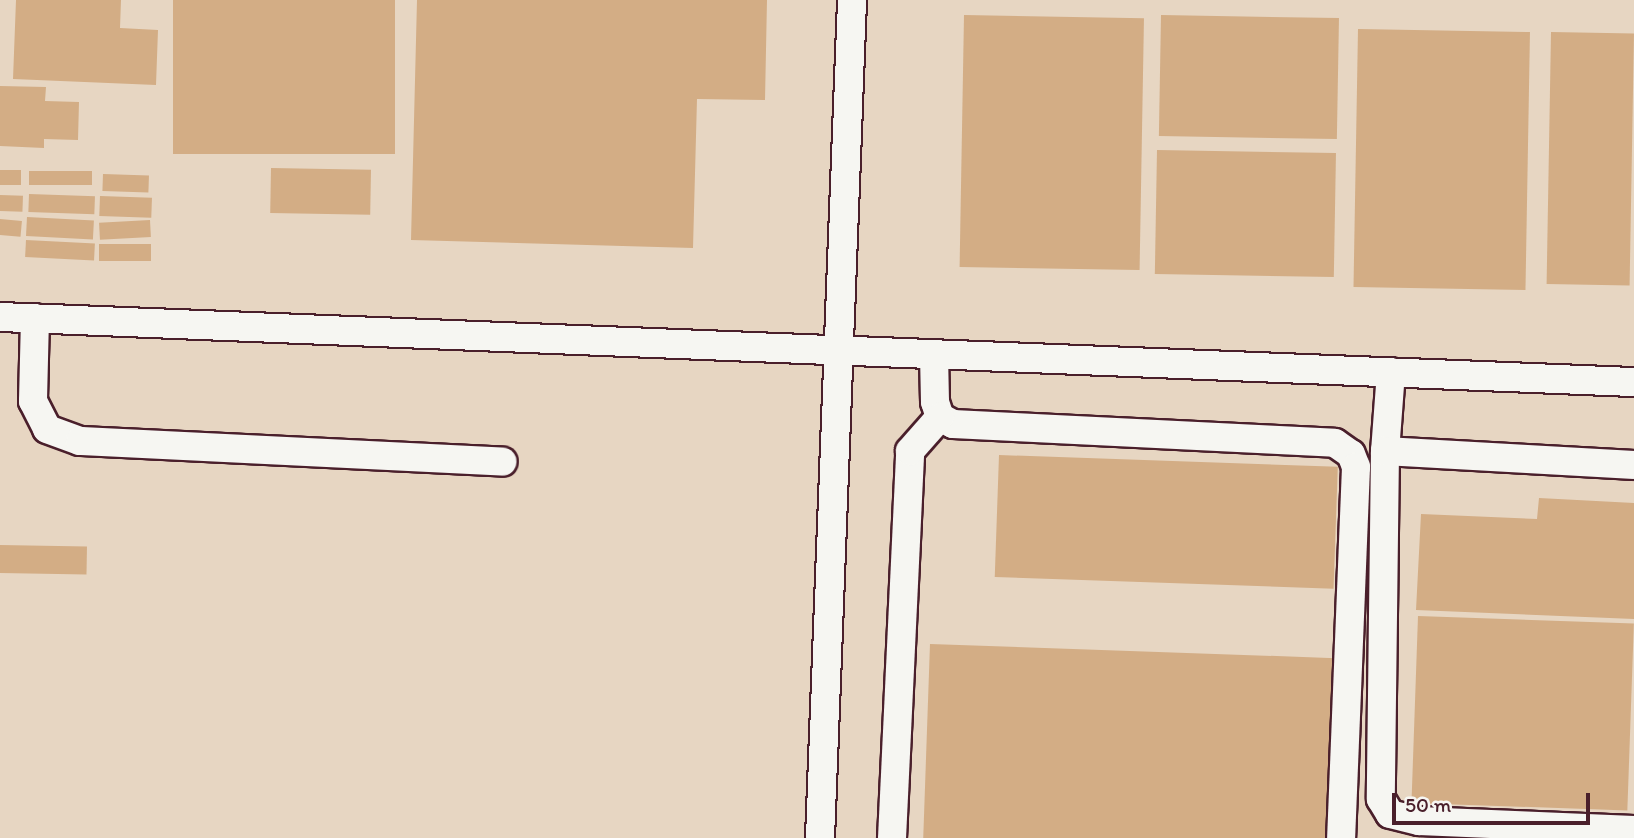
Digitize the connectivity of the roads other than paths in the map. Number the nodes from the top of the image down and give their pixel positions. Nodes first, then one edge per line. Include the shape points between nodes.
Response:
1 (852, 0) edge
2 (0, 317) edge
3 (35, 318) junction
4 (840, 350) junction
5 (934, 354) junction
6 (1391, 372) junction
7 (1634, 382) edge
8 (940, 416) junction
9 (1385, 451) junction
10 (502, 462) dead end
11 (1634, 465) edge
12 (1634, 830) edge
13 (820, 838) edge
14 (892, 838) edge
15 (1341, 838) edge

1 - 4 street
2 - 3 street
3 - 4 street
3 - 10 street via 33,401 47,429 80,441
4 - 5 street
4 - 13 street
5 - 6 street
5 - 8 street via 935,402
6 - 7 street
6 - 9 street
8 - 14 street via 910,451
8 - 15 street via 953,424 1335,443 1351,454 1356,467
9 - 11 street
9 - 12 street via 1378,786 1385,807 1390,814 1419,821

